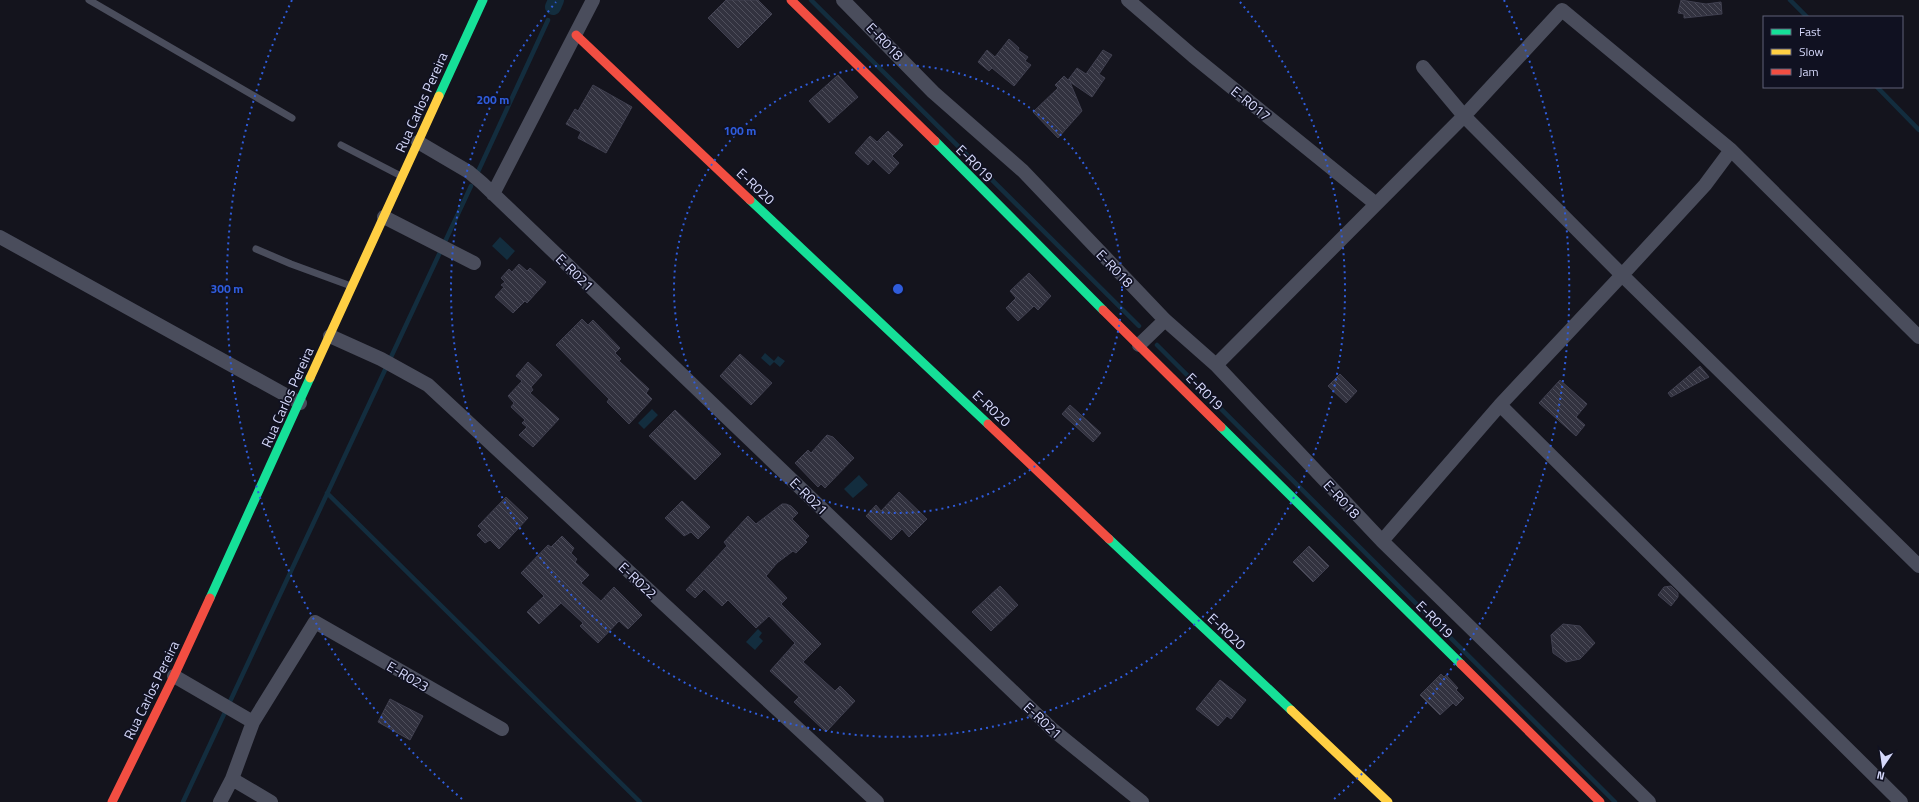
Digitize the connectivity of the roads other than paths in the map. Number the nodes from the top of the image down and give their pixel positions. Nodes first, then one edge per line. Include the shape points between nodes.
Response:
1 (90, 0) edge
2 (483, 0) edge
3 (593, 0) edge
4 (791, 0) edge
5 (843, 0) edge
6 (1128, 0) edge
7 (576, 35) junction
8 (1422, 67) dead end
9 (1464, 116) junction
10 (292, 118) dead end
11 (418, 142) junction
12 (340, 145) dead end
13 (1730, 150) junction
14 (403, 177) junction
15 (493, 194) junction
16 (1376, 204) junction
17 (384, 217) junction
18 (0, 237) edge
19 (256, 249) dead end
20 (474, 263) dead end
21 (1622, 275) junction
22 (352, 287) junction
23 (1165, 320) junction
24 (330, 336) junction
25 (1919, 337) edge
26 (1139, 345) junction
27 (1216, 365) junction
28 (300, 403) junction
29 (1500, 405) junction
30 (1382, 541) junction
31 (1919, 566) edge
32 (174, 676) junction
33 (253, 722) junction
34 (502, 729) dead end
35 (232, 779) junction
36 (112, 802) edge
37 (220, 802) edge
38 (270, 802) edge
39 (877, 802) edge
40 (1142, 802) edge
41 (1388, 802) edge
42 (1600, 802) edge
43 (1649, 802) edge
44 (1901, 802) edge

1 - 10 lane
2 - 11 street, Rua Carlos Pereira
3 - 7 street
4 - 26 street, E-R019
5 - 23 street, E-R018 via 933,92 1023,171
6 - 16 street, E-R017 via 1192,56
7 - 15 street
7 - 41 street, E-R020
8 - 9 street
9 - 13 street via 1562,10
9 - 16 street
9 - 21 street
11 - 14 street, Rua Carlos Pereira
11 - 15 street, E-R021 via 469,172
12 - 14 lane
13 - 21 street via 1705,185
13 - 25 street
14 - 17 street, Rua Carlos Pereira
15 - 40 street, E-R021 via 1053,730
16 - 27 street
17 - 20 street
17 - 22 street, Rua Carlos Pereira
18 - 28 street
19 - 22 lane
21 - 29 street
21 - 31 street
22 - 24 street, Rua Carlos Pereira
23 - 26 street
23 - 27 street, E-R018
24 - 28 street, Rua Carlos Pereira
24 - 39 street, E-R022 via 387,362 428,385
26 - 42 street, E-R019
27 - 30 street, E-R018
28 - 32 street, Rua Carlos Pereira
29 - 30 street
29 - 44 street
30 - 43 street, E-R018
32 - 33 street
32 - 36 street, Rua Carlos Pereira
33 - 34 street, E-R023 via 315,622
33 - 35 street
35 - 37 street
35 - 38 street

